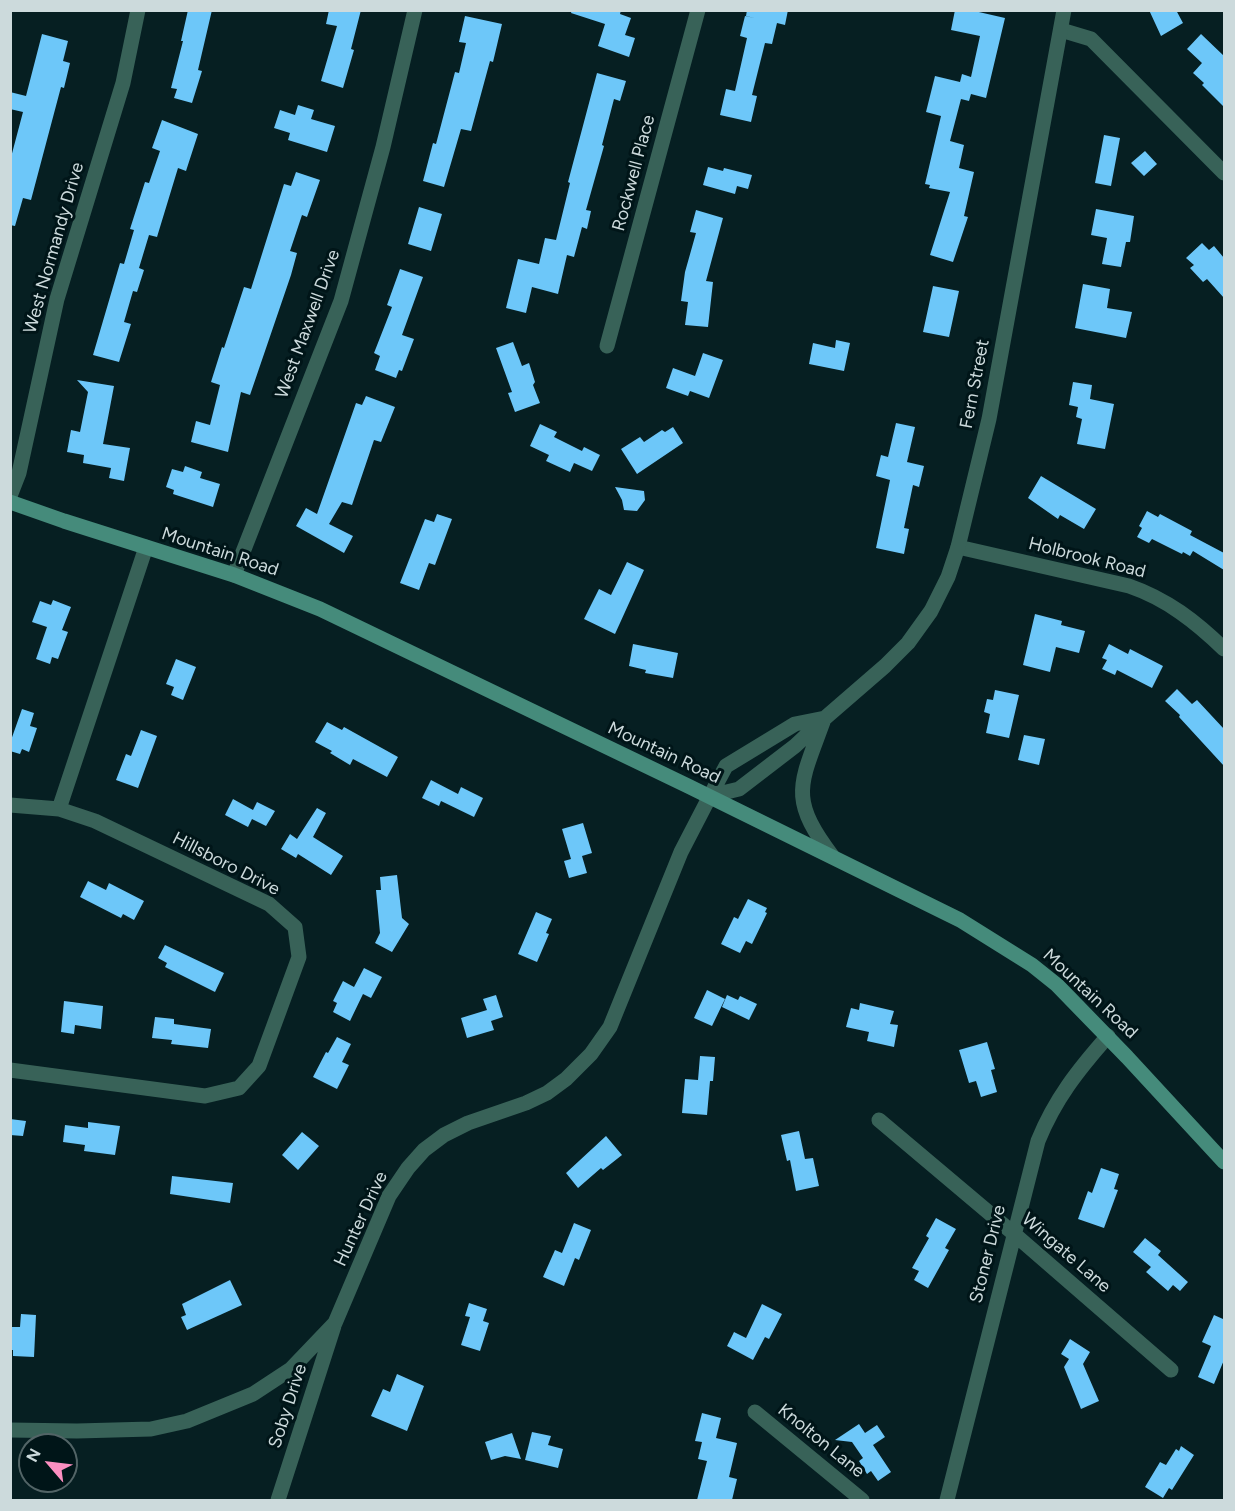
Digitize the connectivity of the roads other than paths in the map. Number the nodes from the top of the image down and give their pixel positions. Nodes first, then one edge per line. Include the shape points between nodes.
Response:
1 (138, 10) edge
2 (415, 10) edge
3 (698, 10) edge
4 (1064, 10) edge
5 (1061, 30) junction
6 (1224, 173) edge
7 (607, 346) dead end
8 (10, 496) edge
9 (10, 502) edge
10 (958, 547) junction
11 (146, 548) junction
12 (234, 575) junction
13 (1224, 649) edge
14 (825, 718) junction
15 (710, 796) junction
16 (10, 806) edge
17 (59, 809) junction
18 (833, 857) junction
19 (1108, 1036) junction
20 (10, 1070) edge
21 (879, 1120) dead end
22 (1224, 1162) edge
23 (1013, 1233) junction
24 (335, 1323) junction
25 (1171, 1370) dead end
26 (755, 1412) dead end
27 (10, 1430) edge
28 (278, 1500) edge
29 (862, 1500) edge
30 (947, 1500) edge

1 - 8 street, West Normandy Drive via 123,83 57,299 19,473
2 - 12 street, West Maxwell Drive via 341,301
3 - 7 street, Rockwell Place
4 - 5 street, Fern Street
5 - 6 street via 1091,39
5 - 10 street, Fern Street via 988,419
9 - 11 main road, Mountain Road
10 - 13 street, Holbrook Road via 1148,593 1175,608
10 - 14 street, Fern Street via 931,611 908,643
11 - 12 main road, Mountain Road
11 - 17 street
12 - 15 main road, Mountain Road via 320,609
14 - 15 street, Fern Street via 739,789
14 - 15 street, Fern Street via 795,724 726,766
14 - 18 street via 806,763 801,791 808,818
15 - 18 main road, Mountain Road
15 - 24 street, Hunter Drive via 681,852 610,1027 591,1054 547,1093 468,1123 424,1150 389,1196
16 - 17 street, Hillsboro Drive
17 - 20 street, Hillsboro Drive via 95,821 269,904 295,927 300,957 259,1066 239,1088 205,1096
18 - 19 main road, Mountain Road via 999,942 1057,985
19 - 22 main road, Mountain Road
19 - 23 street, Stoner Drive via 1065,1087 1049,1114
21 - 23 street, Wingate Lane
23 - 25 street, Wingate Lane
23 - 30 street, Stoner Drive
24 - 27 street, Hunter Drive via 291,1370 253,1394 187,1422 151,1429
24 - 28 street, Soby Drive
26 - 29 street, Knolton Lane

